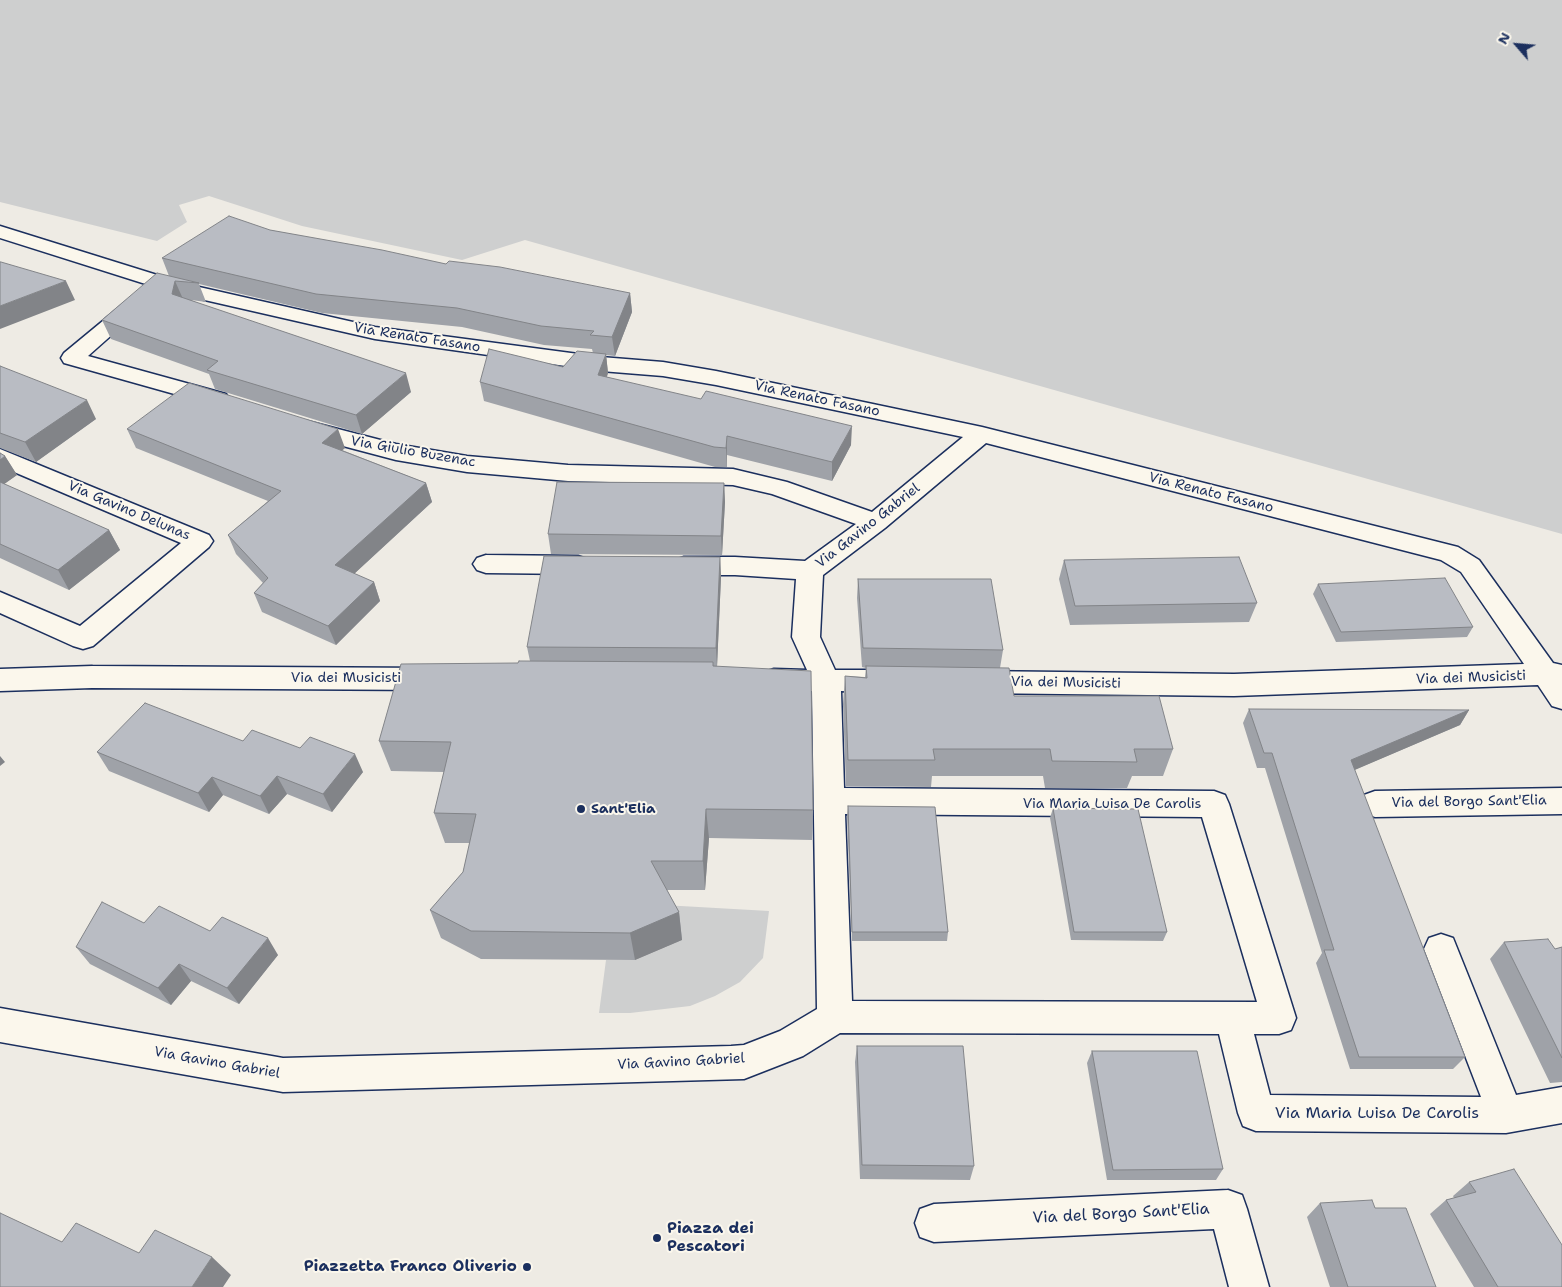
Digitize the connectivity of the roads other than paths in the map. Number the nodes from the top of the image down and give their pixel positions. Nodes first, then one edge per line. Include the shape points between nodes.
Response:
1 (0, 232) edge
2 (160, 283) junction
3 (243, 407) edge
4 (288, 422) edge
5 (982, 434) junction
6 (0, 457) edge
7 (876, 522) junction
8 (486, 564) dead end
9 (606, 565) edge
10 (656, 566) edge
11 (810, 571) junction
12 (0, 602) edge
13 (83, 639) junction
14 (1554, 675) edge
15 (92, 677) junction
16 (459, 679) edge
17 (0, 680) edge
18 (747, 680) edge
19 (826, 680) junction
20 (906, 681) edge
21 (946, 682) edge
22 (1562, 698) edge
23 (830, 801) junction
24 (1562, 801) edge
25 (1375, 804) dead end
26 (1441, 949) dead end
27 (835, 1017) junction
28 (1232, 1018) junction
29 (0, 1025) edge
30 (1562, 1105) edge
31 (1506, 1115) junction
32 (934, 1223) dead end
33 (1249, 1287) edge

1 - 2 street, Via Renato Fasano
2 - 3 street via 72,358
2 - 5 street, Via Renato Fasano via 376,333 708,376
4 - 7 street, Via Giulio Buzenac via 343,440 467,464 568,473 733,477 778,488
5 - 7 street, Via Gavino Gabriel
5 - 14 street, Via Renato Fasano via 1449,553 1470,566
6 - 13 street, Via Gavino Delunas via 200,541
7 - 11 street, Via Gavino Gabriel
8 - 9 street
10 - 11 street via 735,566
11 - 19 street, Via Gavino Gabriel via 806,638
12 - 13 street
13 - 15 street
14 - 21 street, Via dei Musicisti via 1234,685
14 - 22 street, Via Renato Fasano
15 - 16 street, Via dei Musicisti
15 - 17 street, Via dei Musicisti
18 - 19 street
19 - 20 street
19 - 23 street, Via Gavino Gabriel
23 - 27 street, Via Gavino Gabriel
23 - 28 street, Via Maria Luisa De Carolis via 1214,804 1279,1018
24 - 25 street, Via del Borgo Sant'Elia
26 - 31 street
27 - 28 street, Via Maria Luisa De Carolis
27 - 29 street, Via Gavino Gabriel via 791,1044 744,1062 283,1075
28 - 31 street, Via Maria Luisa De Carolis via 1256,1113
30 - 31 street, Via Maria Luisa De Carolis
32 - 33 street, Via del Borgo Sant'Elia via 1228,1209

